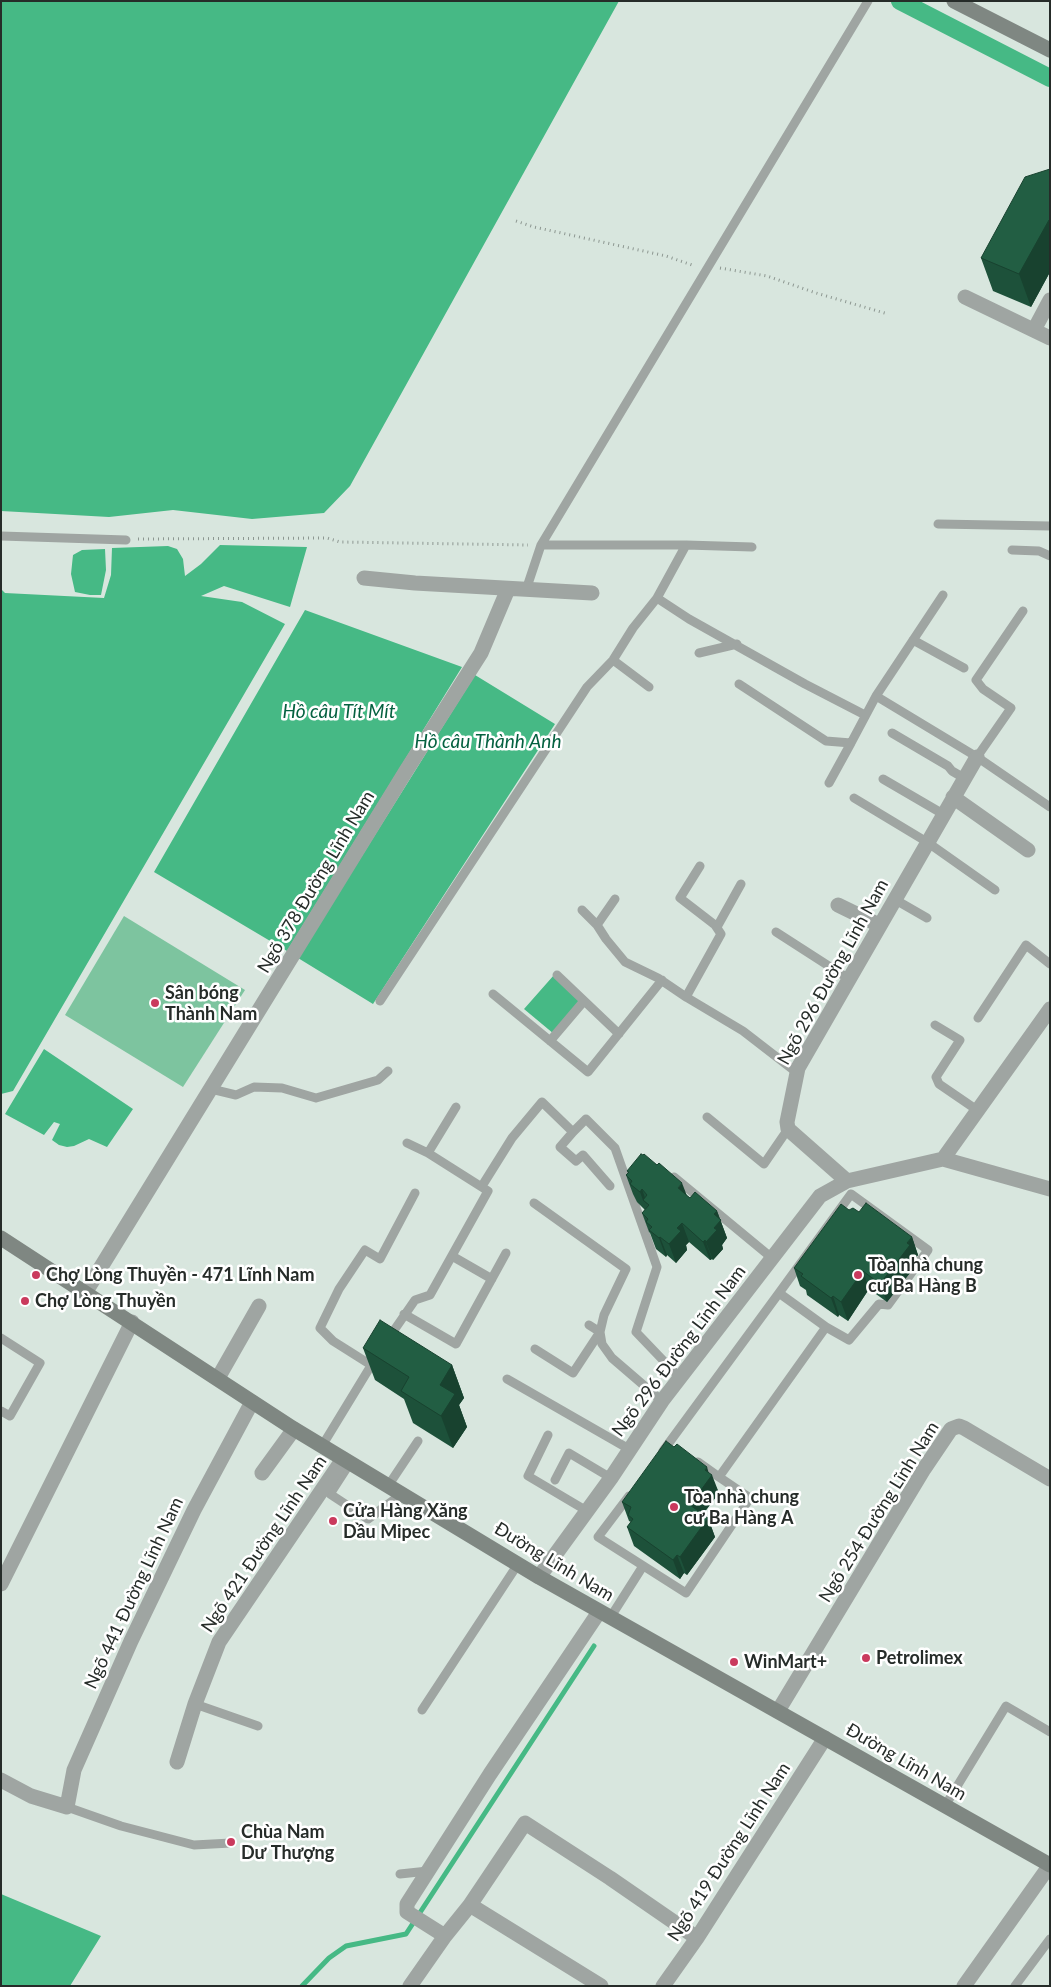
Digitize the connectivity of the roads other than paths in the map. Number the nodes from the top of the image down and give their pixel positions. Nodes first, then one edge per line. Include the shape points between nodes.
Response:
1 (954, 1) edge
2 (868, 2) edge
3 (1049, 47) edge
4 (965, 297) dead end
5 (1050, 300) edge
6 (1034, 330) junction
7 (1050, 338) edge
8 (938, 524) dead end
9 (1050, 526) edge
10 (1, 536) edge
11 (126, 540) road end
12 (542, 545) junction
13 (686, 545) junction
14 (752, 547) dead end
15 (1012, 550) dead end
16 (1050, 556) edge
17 (364, 578) dead end
18 (508, 589) junction
19 (526, 590) junction
20 (592, 593) dead end
21 (943, 595) dead end
22 (657, 598) junction
23 (1023, 612) dead end
24 (913, 640) junction
25 (737, 644) junction
26 (699, 653) dead end
27 (613, 660) junction
28 (964, 668) dead end
29 (739, 684) dead end
30 (649, 686) dead end
31 (876, 696) junction
32 (865, 715) junction
33 (891, 736) dead end
34 (851, 743) junction
35 (977, 757) junction
36 (958, 775) junction
37 (883, 780) dead end
38 (829, 783) dead end
39 (953, 797) junction
40 (854, 798) dead end
41 (1050, 807) edge
42 (944, 814) junction
43 (927, 842) junction
44 (1028, 850) dead end
45 (700, 866) dead end
46 (741, 884) dead end
47 (995, 890) dead end
48 (615, 899) dead end
49 (894, 899) junction
50 (838, 905) dead end
51 (582, 910) dead end
52 (927, 918) dead end
53 (596, 925) junction
54 (879, 925) junction
55 (717, 928) junction
56 (776, 932) dead end
57 (1050, 964) edge
58 (557, 975) dead end
59 (848, 979) junction
60 (662, 980) junction
61 (493, 994) dead end
62 (686, 997) junction
63 (380, 1001) dead end
64 (584, 1002) junction
65 (1050, 1009) edge
66 (978, 1018) dead end
67 (935, 1025) dead end
68 (619, 1034) junction
69 (550, 1041) junction
70 (388, 1071) dead end
71 (796, 1072) junction
72 (211, 1089) junction
73 (456, 1107) dead end
74 (977, 1110) junction
75 (708, 1117) dead end
76 (788, 1129) junction
77 (573, 1132) junction
78 (407, 1143) dead end
79 (428, 1153) junction
80 (943, 1159) junction
81 (671, 1174) edge
82 (847, 1181) junction
83 (482, 1186) junction
84 (610, 1186) dead end
85 (1050, 1189) edge
86 (415, 1193) dead end
87 (534, 1203) dead end
88 (1, 1238) edge
89 (506, 1253) dead end
90 (452, 1256) junction
91 (772, 1258) junction
92 (492, 1279) junction
93 (779, 1293) junction
94 (85, 1294) junction
95 (258, 1306) dead end
96 (404, 1314) junction
97 (132, 1322) junction
98 (589, 1325) dead end
99 (826, 1327) junction
100 (600, 1332) junction
101 (1, 1338) edge
102 (535, 1349) dead end
103 (371, 1365) junction
104 (218, 1378) junction
105 (680, 1378) junction
106 (507, 1379) dead end
107 (662, 1401) junction
108 (252, 1402) junction
109 (1, 1411) edge
110 (294, 1429) junction
111 (548, 1435) dead end
112 (418, 1441) edge
113 (322, 1446) junction
114 (629, 1449) junction
115 (691, 1457) edge
116 (658, 1458) edge
117 (346, 1461) junction
118 (262, 1473) dead end
119 (719, 1477) junction
120 (611, 1478) junction
121 (1050, 1479) edge
122 (555, 1480) dead end
123 (388, 1486) junction
124 (634, 1490) edge
125 (402, 1494) junction
126 (587, 1511) junction
127 (518, 1564) junction
128 (643, 1566) junction
129 (539, 1577) junction
130 (1, 1584) edge
131 (605, 1615) junction
132 (195, 1704) junction
133 (422, 1710) dead end
134 (778, 1711) junction
135 (258, 1726) dead end
136 (1050, 1732) edge
137 (825, 1738) junction
138 (177, 1762) dead end
139 (1, 1780) edge
140 (945, 1806) junction
141 (67, 1807) junction
142 (231, 1843) dead end
143 (1050, 1865) edge
144 (428, 1871) junction
145 (400, 1874) dead end
146 (470, 1905) junction
147 (444, 1936) junction
148 (697, 1938) junction
149 (1050, 1939) edge
150 (410, 1986) edge
151 (601, 1986) edge
152 (663, 1986) edge
153 (964, 1986) edge
154 (1015, 1986) edge

1 - 3 main road
2 - 12 lane
4 - 6 street
5 - 6 street
6 - 7 street
8 - 9 lane
10 - 11 lane
12 - 13 lane
12 - 19 lane
13 - 14 lane
13 - 22 lane
15 - 16 lane
17 - 18 street
18 - 19 street
18 - 72 street, Ngõ 378 Đường Lĩnh Nam via 480,653
19 - 20 street
21 - 24 lane
22 - 25 lane
22 - 27 lane
23 - 35 lane, Ngõ 296 Đường Lĩnh Nam via 976,680 983,689 1011,708
24 - 28 lane
24 - 31 lane
25 - 26 lane
25 - 32 lane
27 - 30 lane
27 - 63 lane via 587,687
29 - 34 lane via 826,741
31 - 32 lane
31 - 35 lane
32 - 34 lane
33 - 36 lane
34 - 38 lane
35 - 36 street, Ngõ 296 Đường Lĩnh Nam
35 - 41 lane
36 - 39 street, Ngõ 296 Đường Lĩnh Nam
37 - 42 lane
39 - 42 street, Ngõ 296 Đường Lĩnh Nam
39 - 44 street
40 - 43 lane
42 - 43 street, Ngõ 296 Đường Lĩnh Nam
43 - 47 lane
43 - 49 street, Ngõ 296 Đường Lĩnh Nam
45 - 55 lane via 680,898
46 - 55 lane
48 - 53 lane
49 - 52 lane
49 - 54 street, Ngõ 296 Đường Lĩnh Nam
50 - 54 street
51 - 53 lane
53 - 60 lane via 626,962
54 - 59 street, Ngõ 296 Đường Lĩnh Nam
55 - 62 lane via 721,934
56 - 59 lane
57 - 66 lane via 1026,944
58 - 64 lane
59 - 71 street, Ngõ 296 Đường Lĩnh Nam
60 - 62 lane
60 - 68 lane
61 - 69 lane
62 - 71 lane via 743,1031
64 - 68 lane
64 - 69 lane
65 - 74 street
67 - 74 lane via 960,1040 936,1077 939,1084
68 - 69 lane via 588,1072
70 - 72 lane via 378,1080 316,1098 282,1088 254,1087 236,1095
71 - 76 street, Ngõ 296 Đường Lĩnh Nam
72 - 94 street, Ngõ 378 Đường Lĩnh Nam
73 - 79 lane
74 - 80 street
75 - 76 lane via 764,1164
76 - 82 street
77 - 83 lane via 542,1102 512,1138
77 - 84 lane via 560,1147 576,1161 583,1155
77 - 105 lane via 586,1119 616,1148 657,1267 636,1332
78 - 79 lane
79 - 83 lane
80 - 82 street, Ngõ 296 Đường Lĩnh Nam
80 - 85 street
81 - 91 lane
82 - 91 street, Ngõ 296 Đường Lĩnh Nam via 820,1196
83 - 90 lane via 488,1190
86 - 103 lane via 380,1259 365,1250 339,1289 320,1328 333,1342
87 - 100 lane via 626,1269 604,1315
88 - 94 main road, Đường Lĩnh Nam
89 - 92 lane
90 - 92 lane
90 - 96 lane via 430,1295 415,1300
91 - 105 street, Ngõ 296 Đường Lĩnh Nam
92 - 96 lane via 456,1344
93 - 99 lane
93 - 99 lane via 850,1194 928,1250 888,1305 879,1304 849,1340
93 - 116 lane via 673,1444
94 - 97 main road, Đường Lĩnh Nam
95 - 104 street
96 - 103 lane
97 - 104 main road, Đường Lĩnh Nam
97 - 130 street
98 - 100 lane
99 - 119 lane
100 - 102 lane via 572,1373
100 - 107 lane via 602,1344 612,1358
101 - 109 lane via 40,1363 10,1416
103 - 113 lane
104 - 108 main road, Đường Lĩnh Nam
105 - 107 street, Ngõ 296 Đường Lĩnh Nam
106 - 114 lane
107 - 114 street, Ngõ 296 Đường Lĩnh Nam
108 - 110 main road, Đường Lĩnh Nam
108 - 141 street, Ngõ 441 Đường Lĩnh Nam via 194,1510 130,1641 74,1770
110 - 113 main road, Đường Lĩnh Nam
110 - 118 street
111 - 126 lane via 528,1476
112 - 123 lane
113 - 117 main road, Đường Lĩnh Nam
114 - 120 street, Ngõ 296 Đường Lĩnh Nam
115 - 119 lane
117 - 123 main road, Đường Lĩnh Nam
117 - 125 lane via 330,1494 368,1519
117 - 132 street, Ngõ 421 Đường Lĩnh Nam via 219,1642
119 - 128 lane via 750,1498 686,1593
120 - 122 lane via 569,1453
120 - 126 street, Ngõ 296 Đường Lĩnh Nam
121 - 134 street, Ngõ 254 Đường Lĩnh Nam via 964,1428 951,1429
123 - 125 main road, Đường Lĩnh Nam
124 - 128 lane via 598,1537
125 - 127 main road, Đường Lĩnh Nam
126 - 129 street, Ngõ 296 Đường Lĩnh Nam
127 - 129 main road, Đường Lĩnh Nam
127 - 133 lane
128 - 131 lane
129 - 131 main road, Đường Lĩnh Nam
131 - 134 main road, Đường Lĩnh Nam
131 - 144 street via 490,1774
132 - 135 lane
132 - 138 street, Ngõ 421 Đường Lĩnh Nam
134 - 137 main road, Đường Lĩnh Nam
136 - 140 lane via 1006,1706
137 - 140 main road, Đường Lĩnh Nam
137 - 148 street, Ngõ 419 Đường Lĩnh Nam
139 - 141 street via 32,1796
140 - 143 main road, Đường Lĩnh Nam
141 - 142 lane via 121,1826 194,1845
143 - 153 street
144 - 145 lane
144 - 147 street via 407,1904 407,1912
146 - 147 street
146 - 148 street via 525,1823
146 - 151 street
147 - 150 street
148 - 152 street, Ngõ 419 Đường Lĩnh Nam
149 - 154 lane

